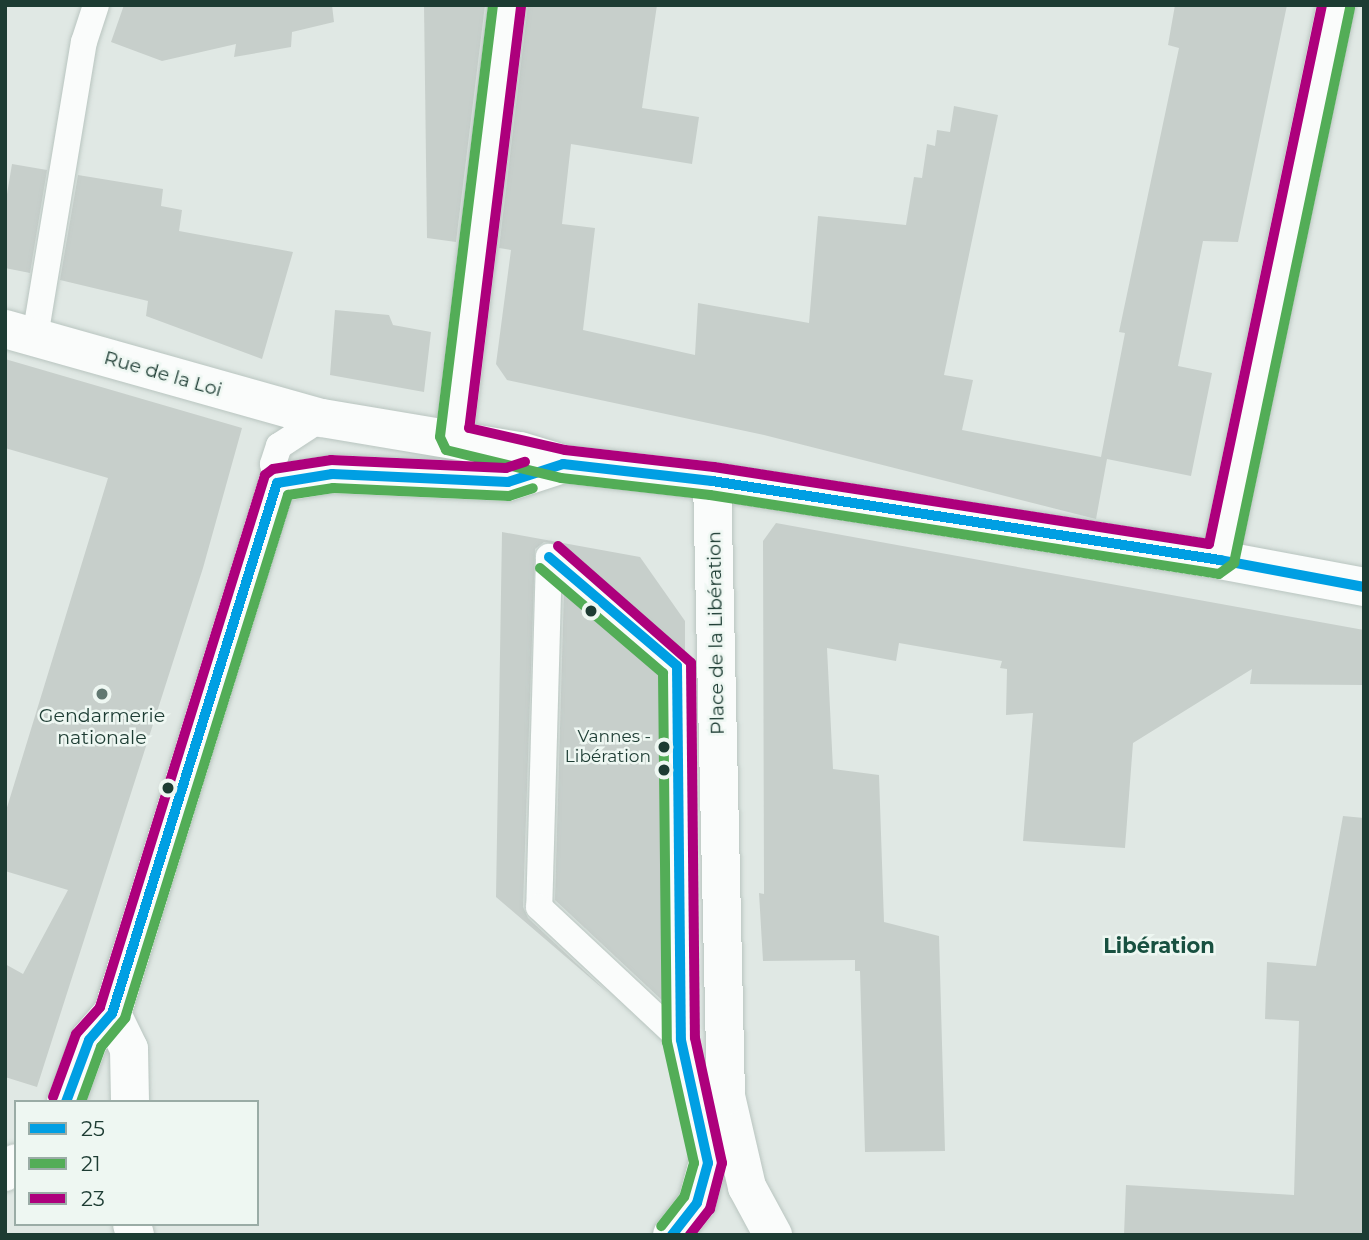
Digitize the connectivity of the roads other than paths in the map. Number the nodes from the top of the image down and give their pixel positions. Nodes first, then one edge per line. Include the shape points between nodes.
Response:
1 (96, 5) edge
2 (507, 5) edge
3 (1336, 5) edge
4 (20, 333) edge
5 (322, 418) junction
6 (454, 439) junction
7 (562, 464) junction
8 (712, 481) junction
9 (277, 483) junction
10 (1220, 560) junction
11 (1364, 587) edge
12 (112, 1014) junction
13 (681, 1040) junction
14 (726, 1096) junction
15 (67, 1100) edge
16 (130, 1100) edge
17 (708, 1163) junction
18 (672, 1235) edge
19 (773, 1235) edge

1 - 4 lane
2 - 6 main road
3 - 10 main road
4 - 5 main road, Rue de la Loi
5 - 6 main road
5 - 9 lane via 279,446 273,464
6 - 7 main road
7 - 8 main road
7 - 9 main road via 508,482 332,474
8 - 10 main road
8 - 14 main road, Place de la Libération
9 - 12 main road
10 - 11 main road
12 - 15 main road via 89,1040
12 - 16 main road via 129,1049
13 - 13 lane via 539,906 549,557 677,666
13 - 17 lane
14 - 17 main road, Place de la Libération
14 - 19 main road, Place de la Libération via 747,1187
17 - 18 main road, Place de la Libération via 697,1203

